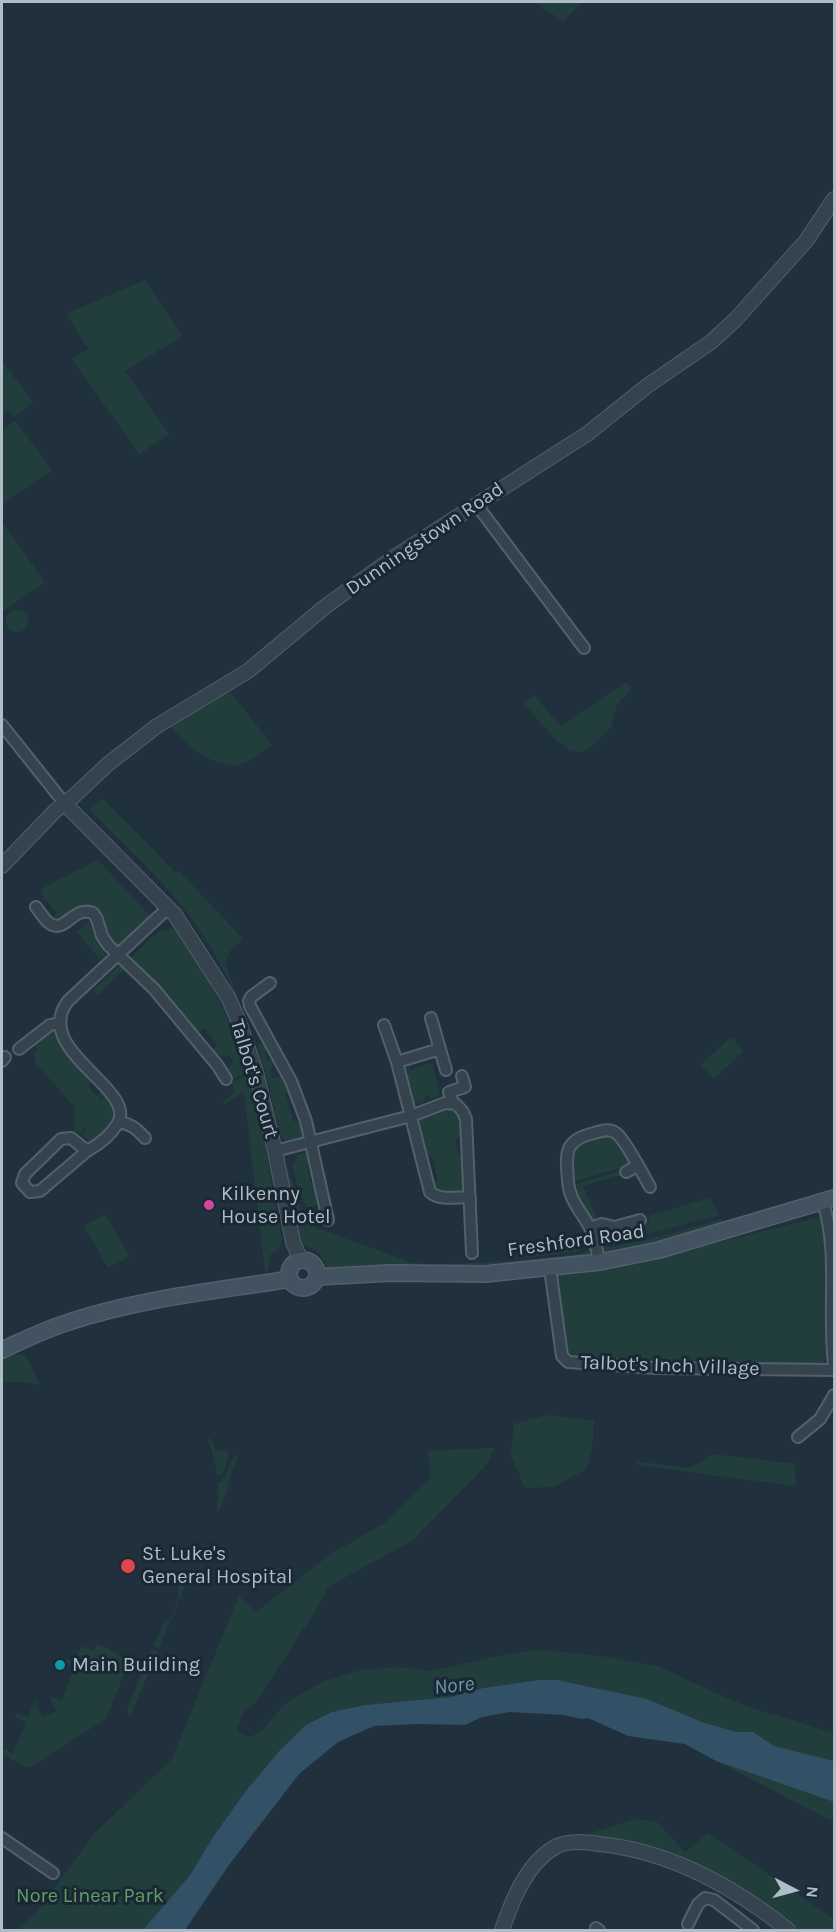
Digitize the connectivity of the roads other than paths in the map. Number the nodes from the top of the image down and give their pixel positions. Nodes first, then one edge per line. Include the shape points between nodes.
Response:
1 (834, 199) edge
2 (476, 504) junction
3 (584, 648) dead end
4 (2, 725) edge
5 (64, 804) junction
6 (2, 866) edge
7 (36, 908) dead end
8 (168, 908) junction
9 (118, 954) junction
10 (270, 982) dead end
11 (431, 1018) dead end
12 (60, 1023) junction
13 (384, 1025) dead end
14 (24, 1048) dead end
15 (440, 1049) junction
16 (397, 1062) junction
17 (446, 1070) dead end
18 (462, 1076) dead end
19 (226, 1079) dead end
20 (453, 1103) junction
21 (411, 1116) junction
22 (119, 1122) junction
23 (145, 1138) dead end
24 (311, 1143) junction
25 (87, 1151) junction
26 (275, 1151) junction
27 (637, 1166) junction
28 (626, 1172) dead end
29 (650, 1187) dead end
30 (470, 1197) junction
31 (829, 1200) edge
32 (640, 1220) dead end
33 (328, 1221) dead end
34 (590, 1228) junction
35 (472, 1253) dead end
36 (301, 1261) junction
37 (600, 1262) junction
38 (550, 1268) junction
39 (317, 1276) junction
40 (290, 1279) junction
41 (2, 1350) edge
42 (834, 1369) edge
43 (834, 1395) edge
44 (798, 1437) dead end
45 (2, 1838) edge
46 (53, 1873) dead end
47 (688, 1923) dead end
48 (502, 1930) edge
49 (753, 1930) edge
50 (788, 1930) edge

1 - 2 street, Dunningstown Road via 806,240 711,342 587,434
2 - 3 street
2 - 5 street, Dunningstown Road via 326,606 248,671 157,726
4 - 5 street
5 - 6 street, Dunningstown Road
5 - 8 street, Talbot's Court
7 - 9 street, Talbot's Court via 56,926 82,911 93,914 102,936
8 - 9 street
8 - 26 street, Talbot's Court via 228,997 256,1072
9 - 12 street via 68,1000
9 - 19 street, Talbot's Court via 222,1063
10 - 24 street via 251,997 250,1006 291,1081
11 - 15 street
12 - 14 street via 50,1025
12 - 22 street via 64,1038 113,1095
13 - 16 street
15 - 16 street
15 - 17 street
16 - 21 street
18 - 20 street via 465,1087 449,1092
20 - 21 street
20 - 30 street via 466,1119
21 - 24 street
21 - 30 street via 430,1192 441,1197
22 - 23 street via 135,1128
22 - 25 street
24 - 26 street
24 - 33 street
25 - 25 street via 71,1138 61,1139 24,1174 22,1183 30,1191 40,1191
26 - 36 street, Talbot's Court via 292,1242
27 - 28 street
27 - 29 street
27 - 34 street via 614,1131 604,1130 573,1140 568,1155 568,1183 575,1205
30 - 35 street
31 - 37 main road, Freshford Road via 659,1250
31 - 42 street, Talbot's Inch Village
32 - 34 street
34 - 37 street
36 - 39 main road via 313,1264
36 - 40 main road via 292,1266
37 - 38 main road, Freshford Road
38 - 39 main road, Freshford Road via 485,1274
38 - 42 street, Talbot's Inch Village via 562,1356 568,1362 656,1368
39 - 40 main road, Freshford Road via 312,1285 303,1288
40 - 41 main road, Freshford Road via 107,1311 68,1322
43 - 44 street via 820,1419
45 - 46 street
47 - 49 street via 705,1898 714,1900
48 - 50 street via 513,1899 529,1873 556,1846 572,1842 622,1846 679,1863 723,1886

